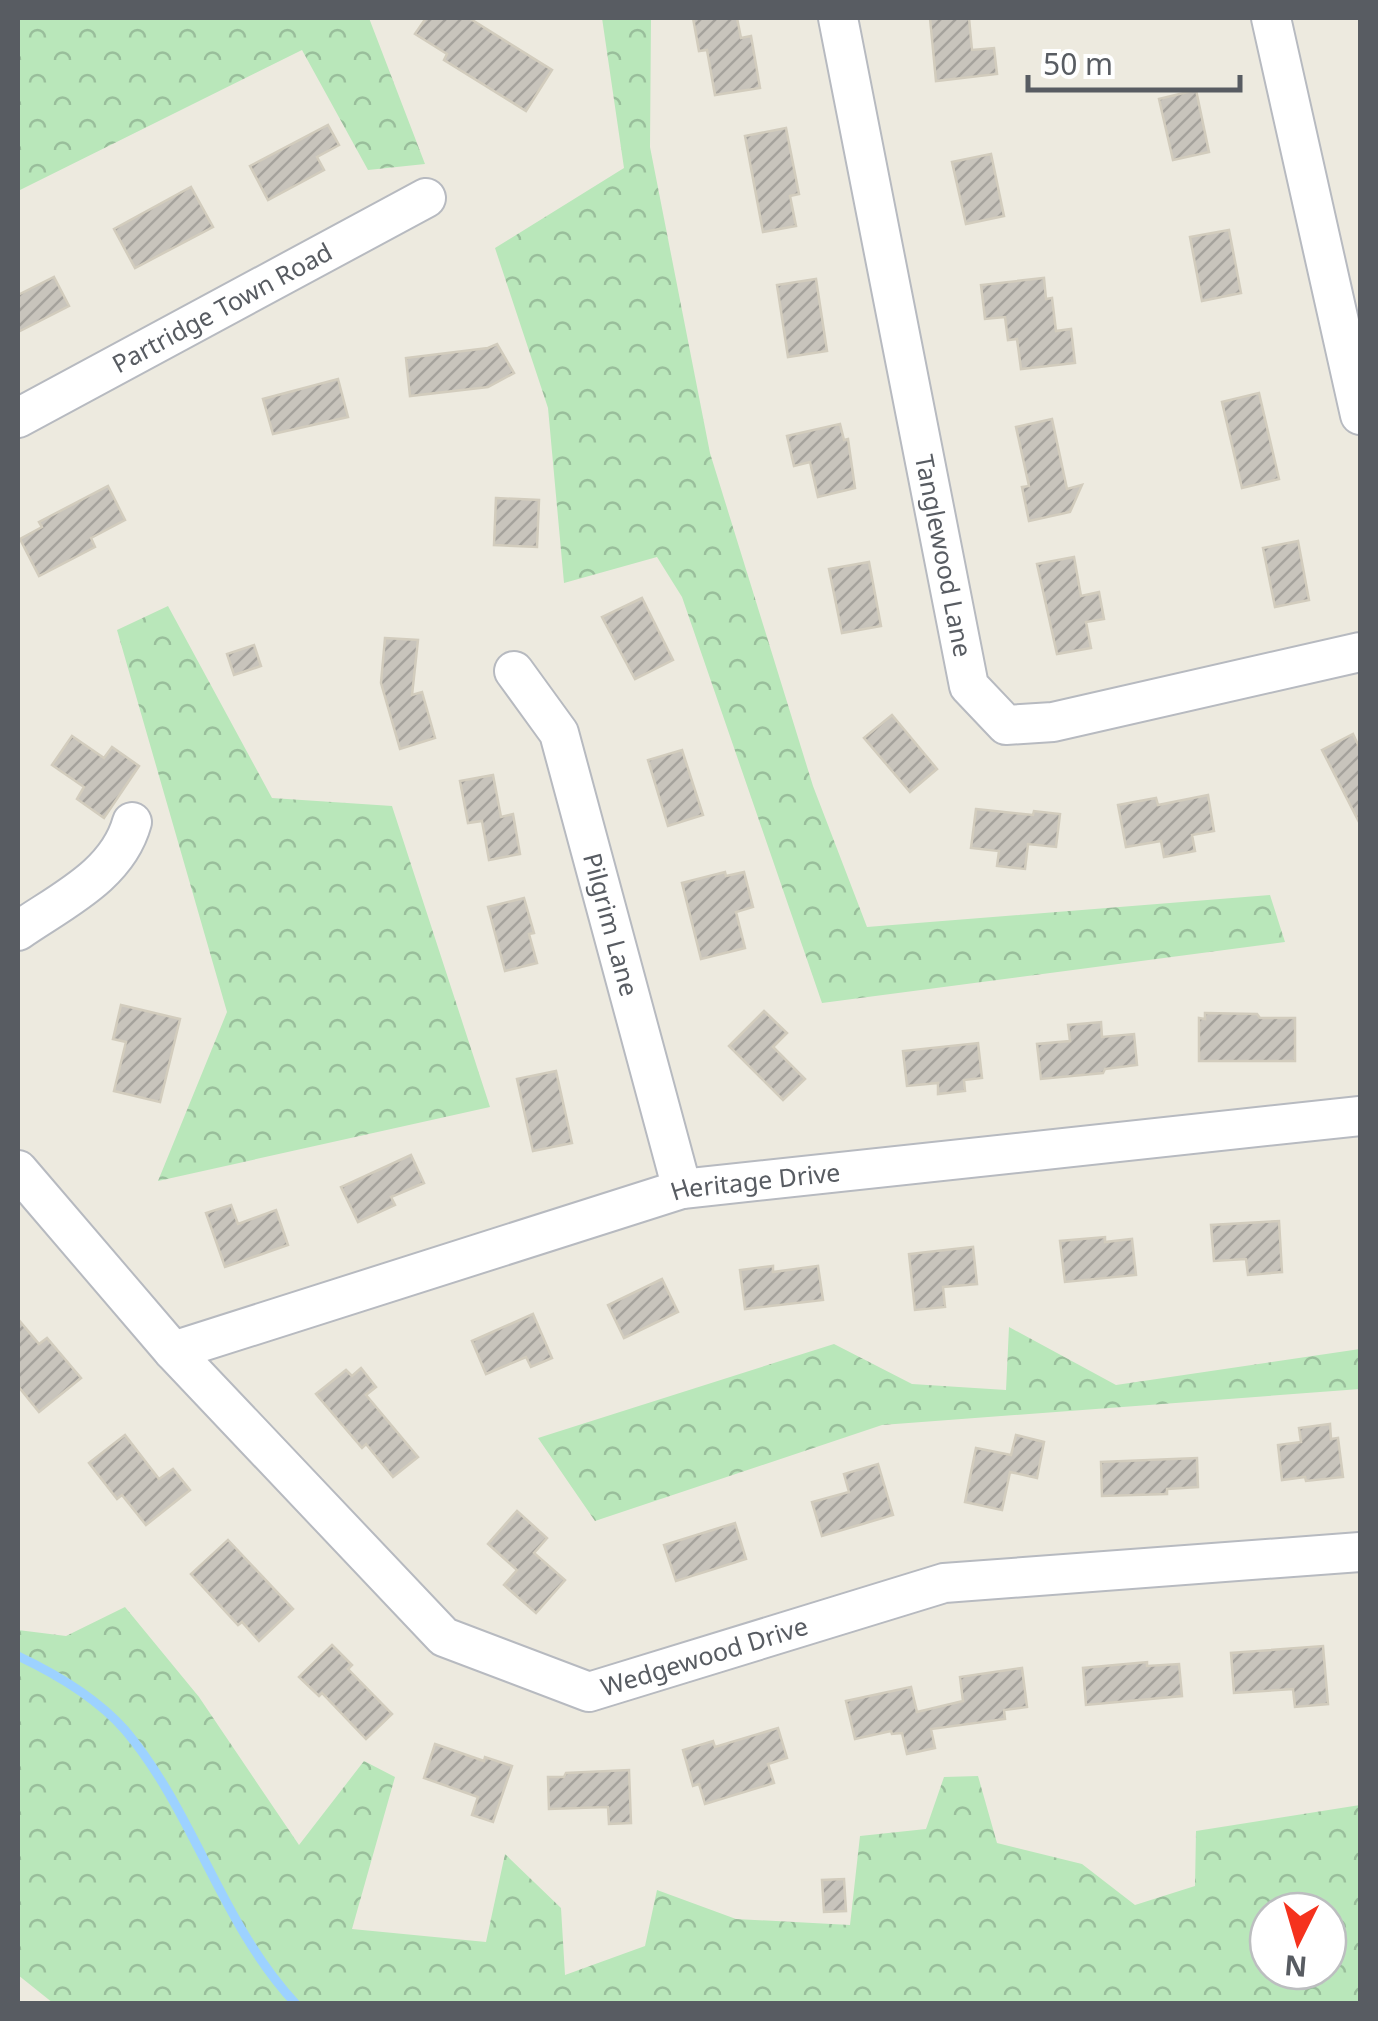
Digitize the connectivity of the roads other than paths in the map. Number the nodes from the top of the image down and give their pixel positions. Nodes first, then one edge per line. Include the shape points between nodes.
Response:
1 (838, 18) edge
2 (1271, 18) edge
3 (426, 198) dead end
4 (1360, 415) edge
5 (18, 418) edge
6 (1360, 652) edge
7 (514, 671) dead end
8 (132, 822) dead end
9 (18, 931) edge
10 (1360, 1116) edge
11 (18, 1170) edge
12 (682, 1189) junction
13 (173, 1351) junction
14 (1360, 1552) edge

1 - 6 street, Tanglewood Lane via 969,686 1006,725 1053,722
2 - 4 street
3 - 5 street, Partridge Town Road
7 - 12 street, Pilgrim Lane via 559,733
8 - 9 street via 126,844 102,873
10 - 12 street, Heritage Drive
11 - 13 street, Wedgewood Drive
12 - 13 street, Heritage Drive
13 - 14 street, Wedgewood Drive via 444,1637 589,1692 944,1583

